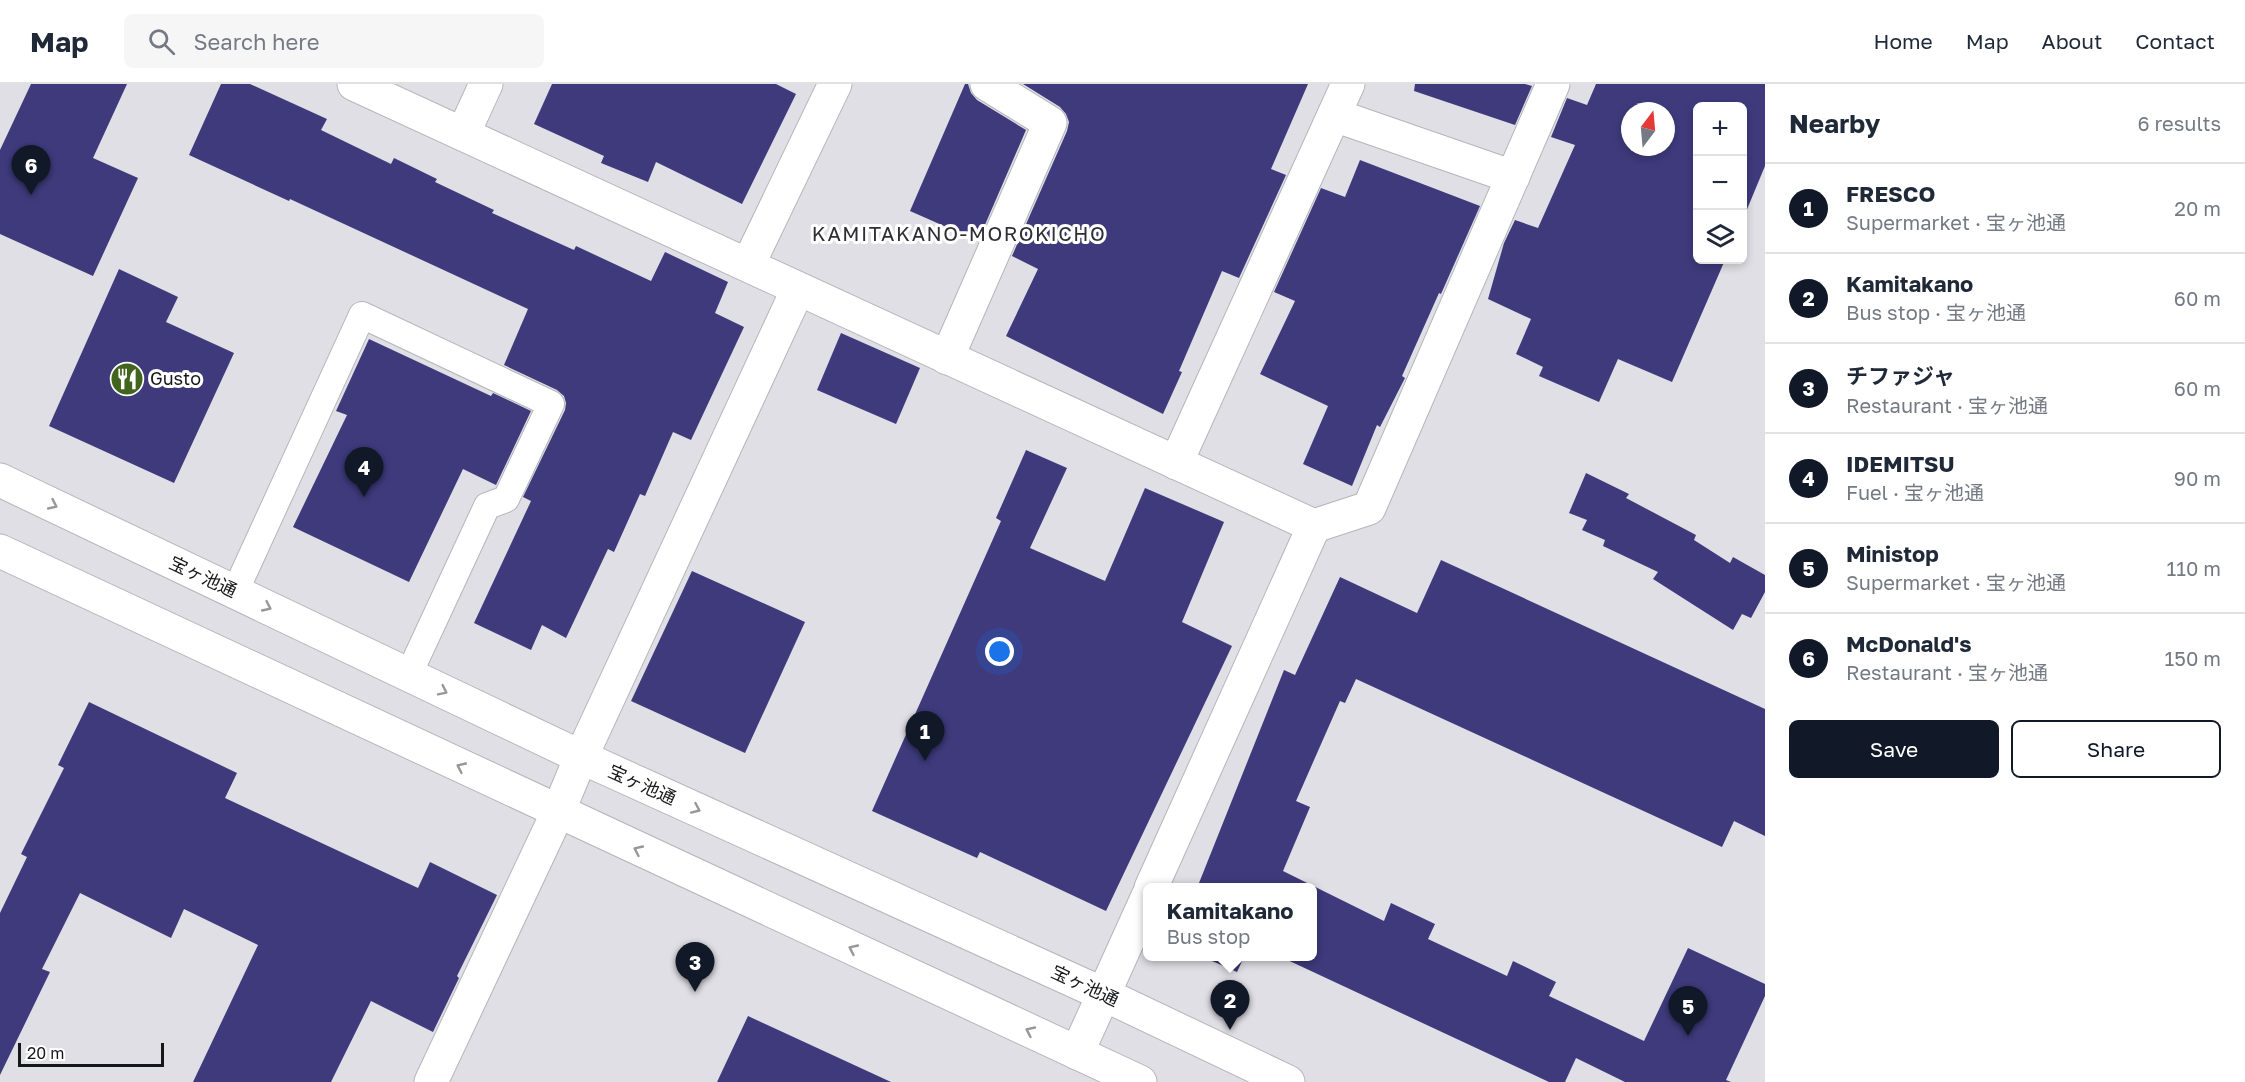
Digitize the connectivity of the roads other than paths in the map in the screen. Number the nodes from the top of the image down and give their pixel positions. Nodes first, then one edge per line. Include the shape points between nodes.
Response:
1 (354, 84) edge
2 (486, 84) edge
3 (835, 84) edge
4 (987, 84) edge
5 (1348, 84) edge
6 (1553, 84) edge
7 (1334, 115) junction
8 (463, 134) junction
9 (1513, 177) junction
10 (748, 266) junction
11 (798, 289) junction
12 (947, 358) junction
13 (1176, 463) junction
14 (0, 480) edge
15 (1314, 526) junction
16 (0, 551) edge
17 (235, 592) junction
18 (409, 674) junction
19 (581, 757) junction
20 (558, 812) junction
21 (1153, 883) edge
22 (1143, 907) edge
23 (1103, 994) junction
24 (1077, 1053) junction
25 (431, 1082) edge
26 (1140, 1082) edge
27 (1288, 1082) edge

1 - 8 street
2 - 8 street
3 - 10 street
4 - 12 street via 1050,123
5 - 7 street
6 - 9 street
7 - 9 street
7 - 13 street
8 - 10 street
9 - 15 street via 1369,508
10 - 11 street
11 - 12 street
11 - 19 street
12 - 13 street
13 - 15 street
14 -> 17 street, 宝ヶ池通
15 - 21 street
20 -> 16 street
17 -> 18 street, 宝ヶ池通
17 - 18 lane via 362,315 552,404 506,499 487,506
18 -> 19 street, 宝ヶ池通
19 - 20 street
19 -> 23 street, 宝ヶ池通
24 -> 20 street
20 - 25 street
22 - 23 street
23 - 24 street
23 - 27 street, 宝ヶ池通
24 - 26 street

